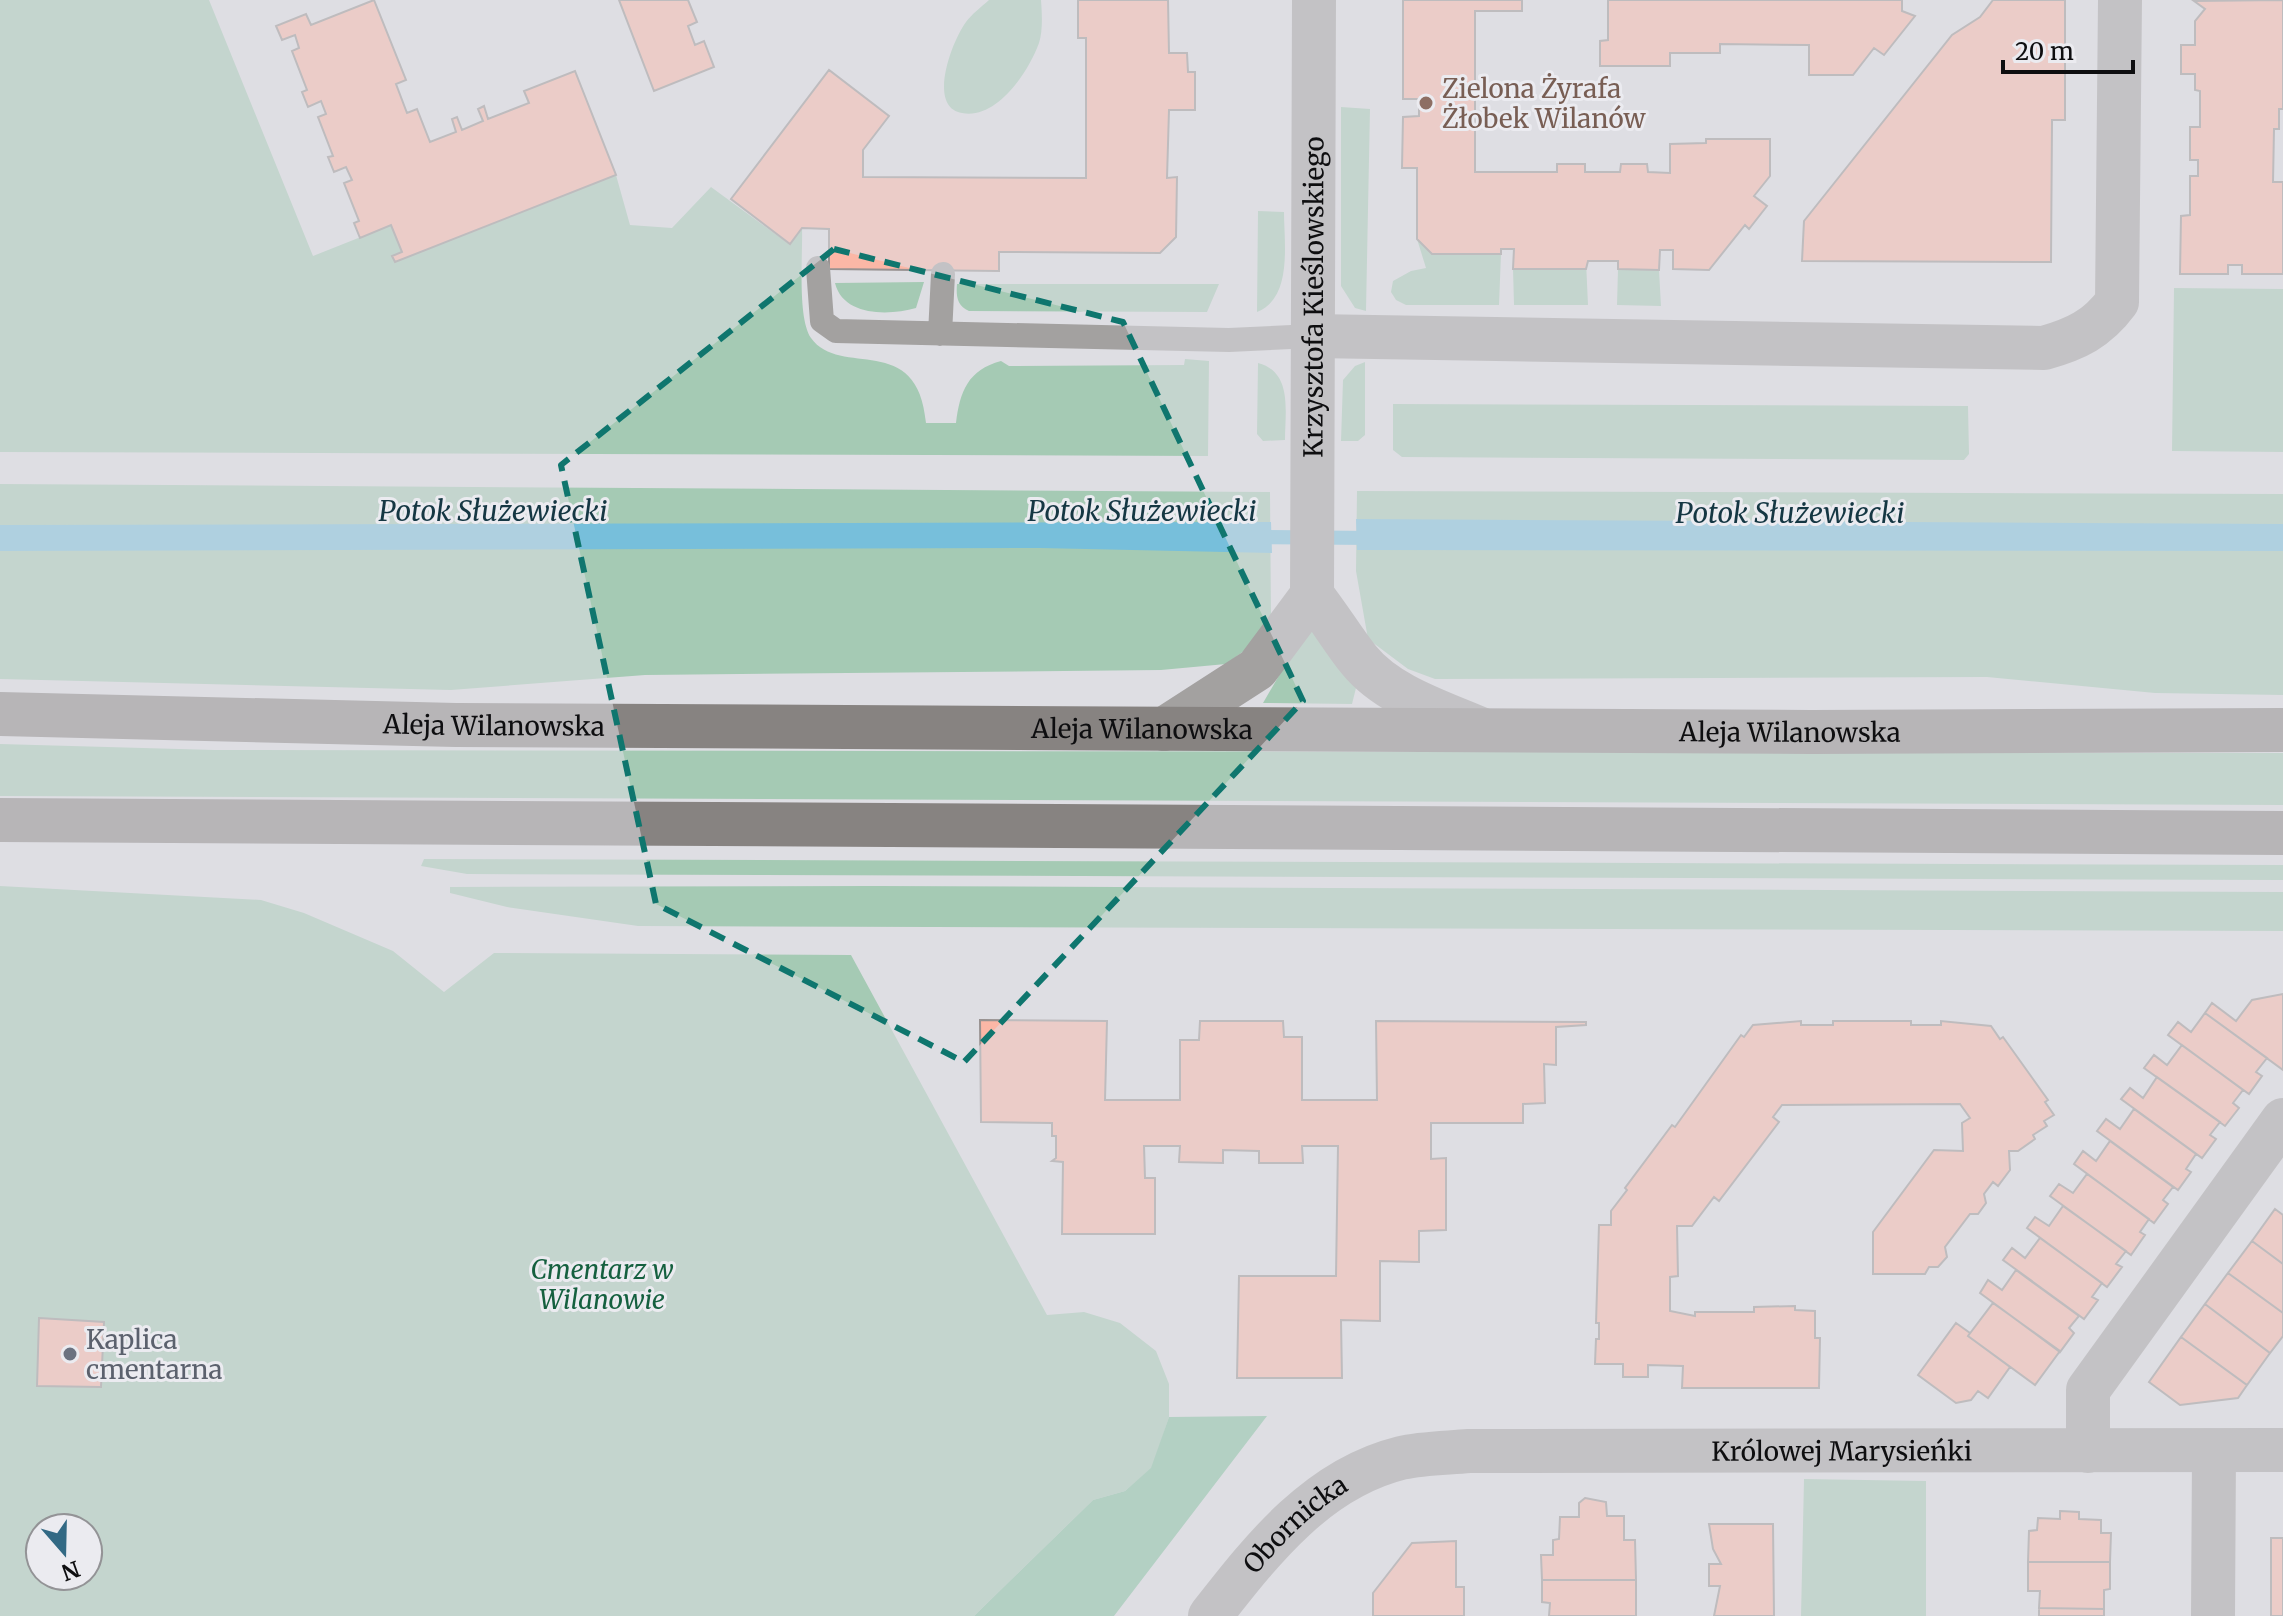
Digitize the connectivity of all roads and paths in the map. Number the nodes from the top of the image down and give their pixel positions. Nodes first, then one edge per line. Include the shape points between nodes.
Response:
1 (1314, 0) edge
2 (2120, 0) edge
3 (818, 268) dead end
4 (943, 274) dead end
5 (940, 334) junction
6 (1313, 336) junction
7 (1312, 583) junction
8 (0, 714) edge
9 (1164, 729) junction
10 (1483, 730) junction
11 (2283, 730) edge
12 (0, 820) edge
13 (2283, 833) edge
14 (2283, 1120) edge
15 (2283, 1450) edge
16 (2088, 1451) junction
17 (2214, 1452) junction
18 (1401, 1458) joint
19 (1210, 1616) edge
20 (2213, 1616) edge

1 - 6 street, Krzysztofa Kieślowskiego
2 - 6 street via 2117,302 2102,322 2076,339 2044,348
3 - 5 lane via 820,312 827,328
4 - 5 lane
5 - 6 lane via 1229,340
6 - 7 street, Krzysztofa Kieślowskiego
7 - 9 street via 1257,669
7 - 10 street via 1372,673 1406,696
8 - 9 main road, Aleja Wilanowska via 456,725
9 - 10 main road, Aleja Wilanowska
10 - 11 main road, Aleja Wilanowska
12 - 13 main road
14 - 16 street via 2088,1390
15 - 17 street, Królowej Marysieńki
16 - 17 street, Królowej Marysieńki
16 - 18 street, Królowej Marysieńki via 1479,1451
17 - 20 street
18 - 19 street, Obornicka via 1337,1483 1275,1536

